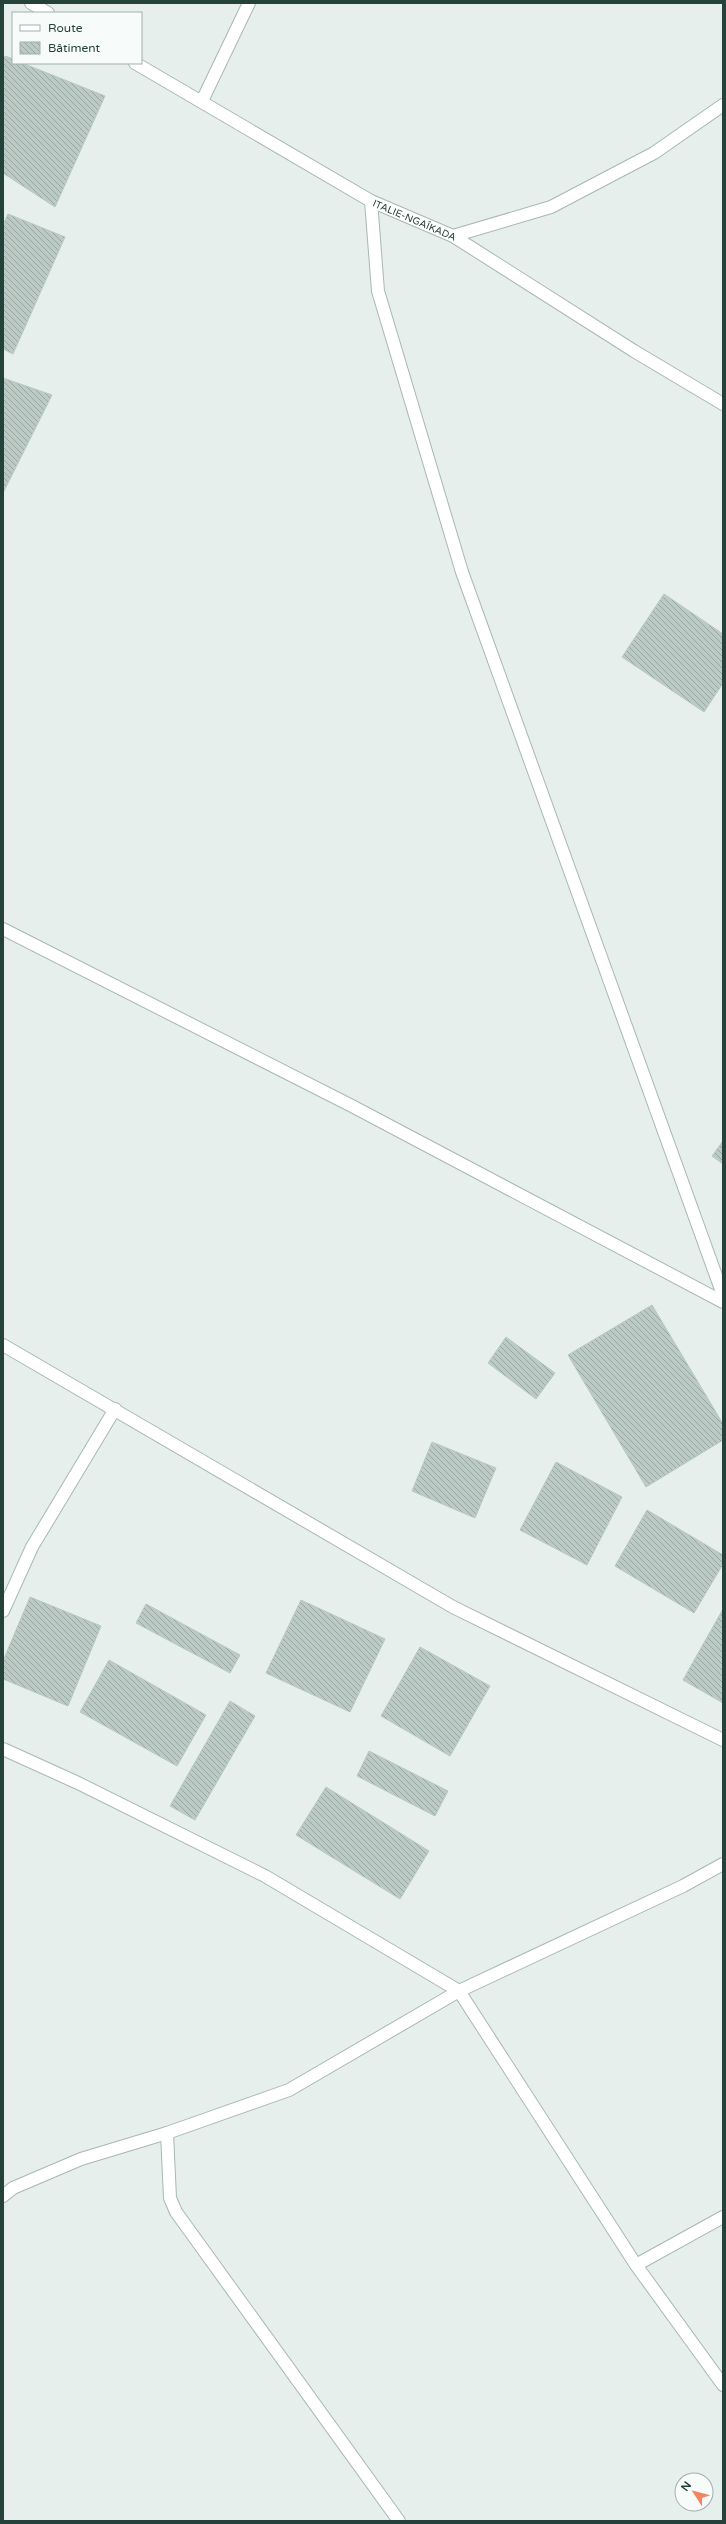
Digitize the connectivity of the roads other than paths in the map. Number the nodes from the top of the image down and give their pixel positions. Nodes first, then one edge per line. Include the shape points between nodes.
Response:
1 (30, 3) edge
2 (249, 3) edge
3 (46, 12) edge
4 (137, 64) edge
5 (202, 101) junction
6 (723, 106) edge
7 (371, 201) junction
8 (453, 236) junction
9 (723, 404) edge
10 (3, 929) edge
11 (723, 1295) edge
12 (723, 1302) edge
13 (3, 1345) edge
14 (115, 1409) junction
15 (3, 1611) edge
16 (723, 1740) edge
17 (3, 1749) edge
18 (723, 1864) edge
19 (459, 1991) junction
20 (167, 2133) junction
21 (3, 2196) edge
22 (723, 2217) edge
23 (636, 2265) junction
24 (723, 2386) edge
25 (399, 2521) edge

1 - 3 street
2 - 5 street
4 - 5 street, ITALIE-NGAÎKADA
5 - 7 street, ITALIE-NGAÎKADA
6 - 8 street, ITALIE-NGAÎKADA via 654,153 551,207
7 - 8 street, ITALIE-NGAÎKADA
7 - 11 street via 378,291 462,572
8 - 9 street via 634,351
10 - 12 street via 352,1106
13 - 14 street
14 - 15 street via 32,1548
14 - 16 street via 453,1607
17 - 19 street via 78,1783 265,1876
18 - 19 street via 683,1886
19 - 20 street via 289,2090
19 - 23 street
20 - 21 street via 80,2159 13,2188
20 - 25 street via 170,2198 176,2212
22 - 23 street
23 - 24 street

